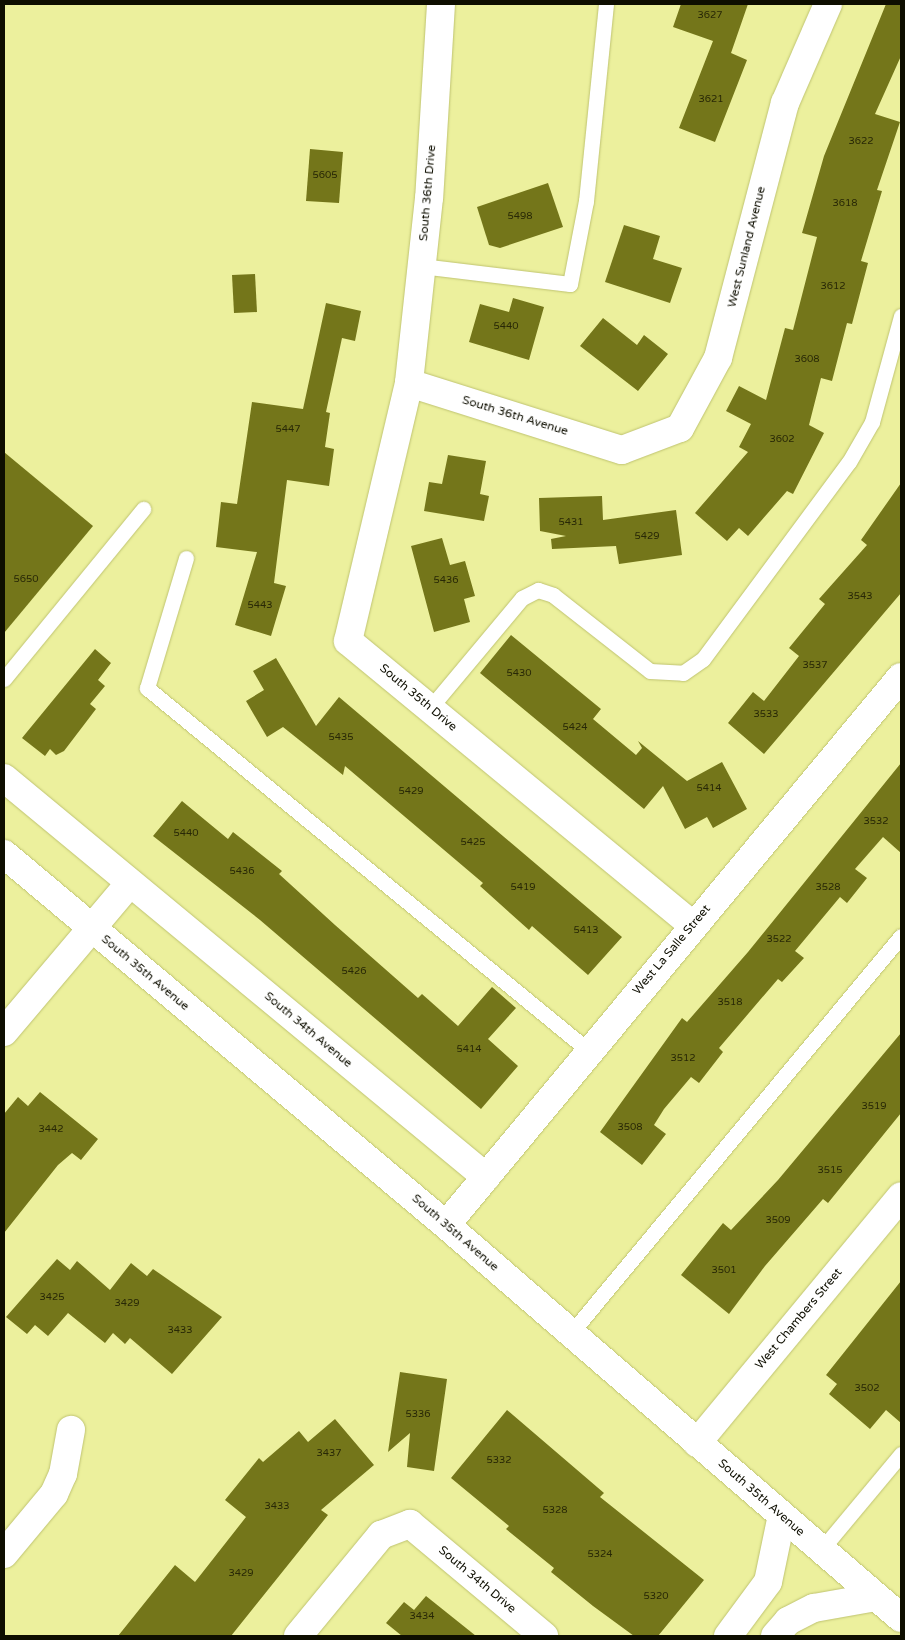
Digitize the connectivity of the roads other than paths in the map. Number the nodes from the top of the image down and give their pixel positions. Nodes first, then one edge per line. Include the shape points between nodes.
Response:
1 (441, 4) edge
2 (606, 4) edge
3 (828, 4) edge
4 (421, 266) junction
5 (901, 316) edge
6 (409, 382) junction
7 (622, 450) joint
8 (143, 510) dead end
9 (186, 558) dead end
10 (901, 677) edge
11 (4, 679) edge
12 (430, 708) junction
13 (4, 778) edge
14 (4, 854) edge
15 (130, 883) junction
16 (693, 925) junction
17 (92, 928) junction
18 (901, 936) edge
19 (4, 1032) edge
20 (589, 1051) junction
21 (486, 1177) junction
22 (901, 1196) edge
23 (446, 1225) junction
24 (571, 1333) junction
25 (71, 1430) dead end
26 (697, 1442) junction
27 (901, 1454) edge
28 (782, 1515) junction
29 (822, 1550) junction
30 (4, 1554) edge
31 (876, 1597) junction
32 (901, 1618) edge
33 (298, 1636) edge
34 (544, 1636) edge
35 (728, 1636) edge
36 (775, 1636) edge

1 - 4 street, South 36th Drive
2 - 4 lane via 586,201 570,284
3 - 7 street, West Sunland Avenue via 785,103 718,358 680,428
4 - 6 street, South 36th Drive
5 - 12 lane via 872,422 849,462 703,658 683,674 650,671 553,595 538,590 522,598
6 - 7 street, South 36th Avenue
6 - 12 street, South 35th Drive via 348,641
8 - 11 lane
9 - 20 lane via 147,688
10 - 16 street, West La Salle Street
12 - 16 street, South 35th Drive
13 - 15 street, South 34th Avenue
14 - 17 street, South 35th Avenue
15 - 17 street
15 - 21 street, South 34th Avenue
16 - 20 street, West La Salle Street
17 - 19 street
17 - 23 street, South 35th Avenue
18 - 24 lane
20 - 21 street, West La Salle Street
21 - 23 street, West La Salle Street
22 - 26 street, West Chambers Street
23 - 24 street, South 35th Avenue
24 - 26 street, South 35th Avenue
25 - 30 street via 63,1474 54,1494
26 - 28 street, South 35th Avenue
27 - 29 lane
28 - 29 street, South 35th Avenue
28 - 35 street via 768,1582
29 - 31 street, South 35th Avenue
31 - 32 street, South 35th Avenue
31 - 36 street via 814,1608 788,1621
33 - 34 street, South 34th Drive via 382,1535 410,1524

